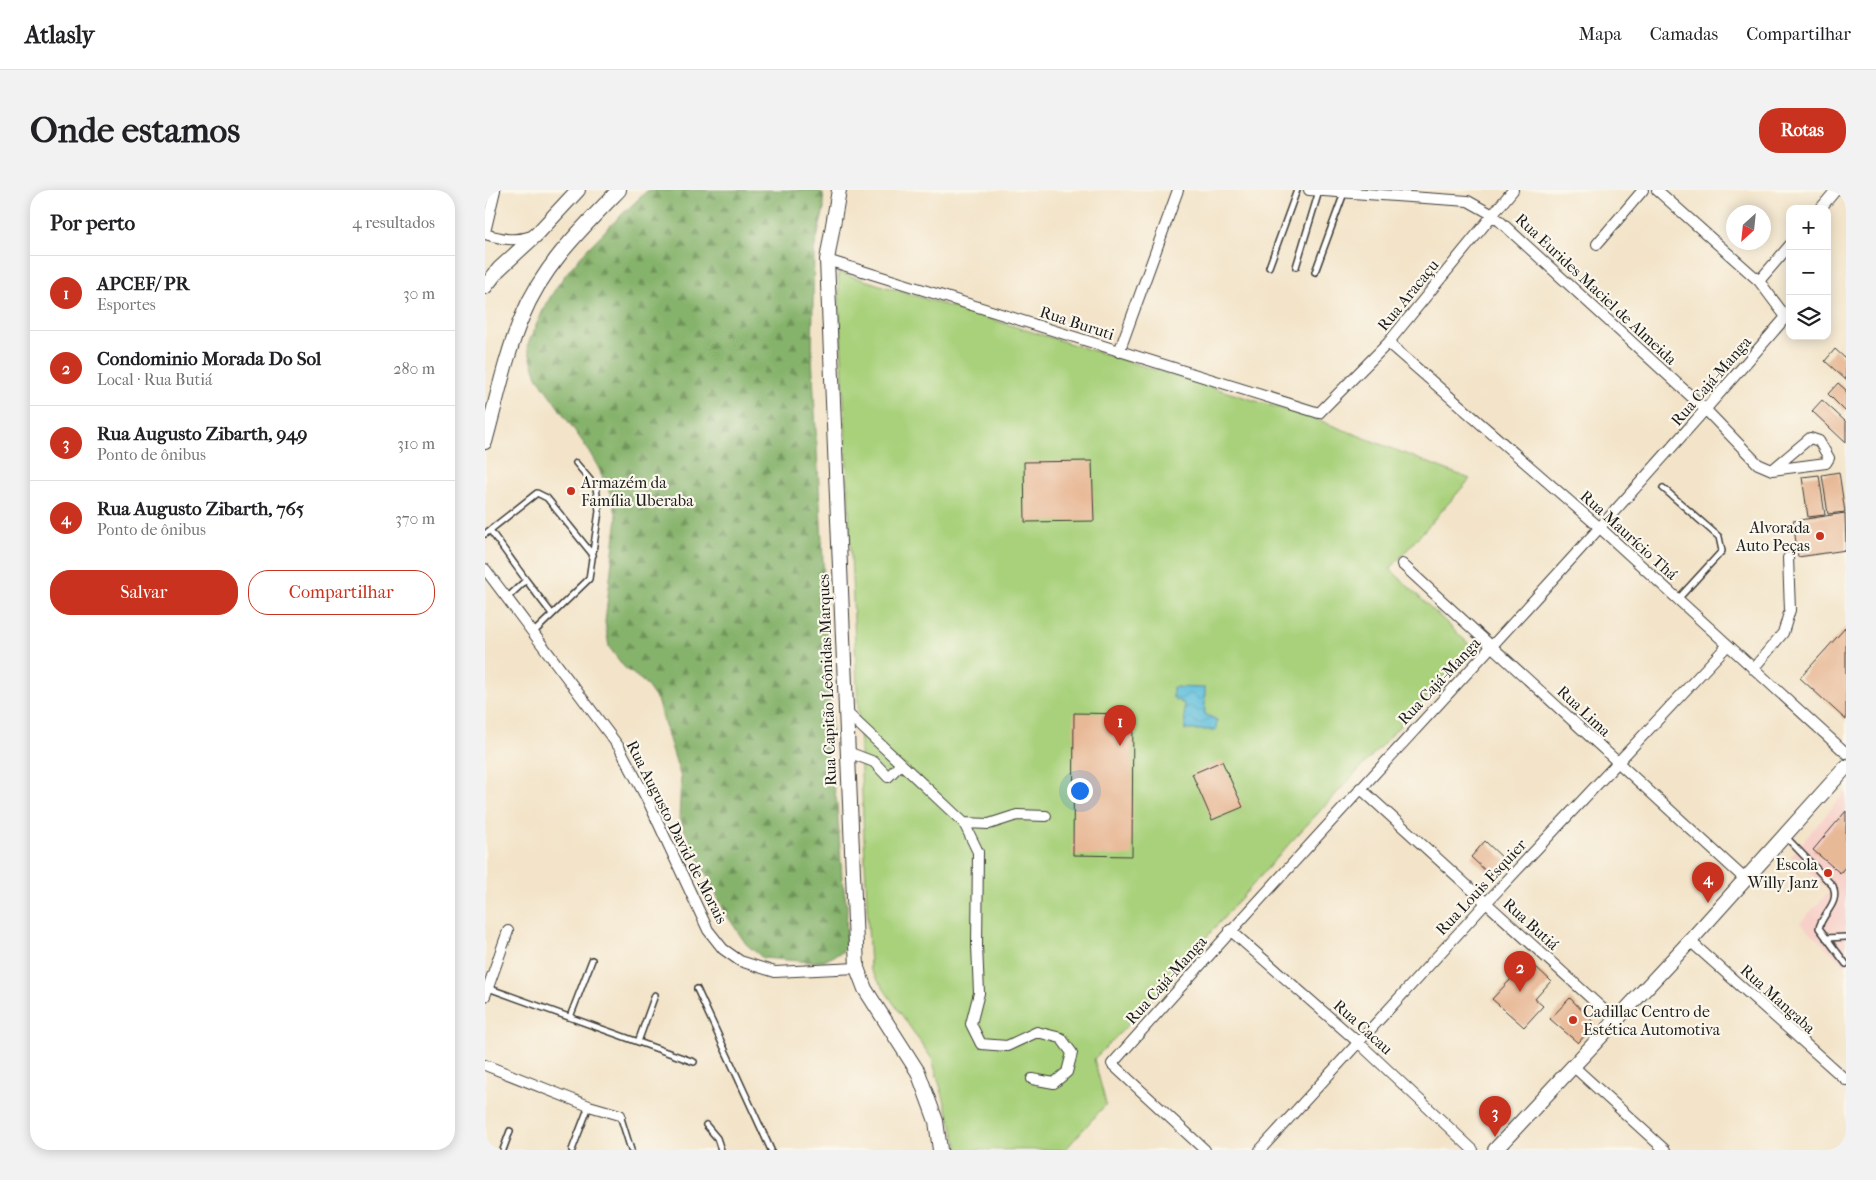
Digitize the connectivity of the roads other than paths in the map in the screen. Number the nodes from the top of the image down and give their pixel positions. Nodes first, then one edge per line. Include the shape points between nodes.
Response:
1 (495, 190) edge
2 (578, 190) edge
3 (619, 190) edge
4 (839, 190) edge
5 (1178, 190) edge
6 (1297, 190) edge
7 (1314, 190) edge
8 (1513, 190) edge
9 (1643, 190) edge
10 (1657, 190) edge
11 (1836, 190) edge
12 (1344, 192) junction
13 (1823, 205) edge
14 (1493, 215) junction
15 (485, 233) edge
16 (537, 234) junction
17 (1597, 244) dead end
18 (1786, 250) edge
19 (827, 260) junction
20 (1269, 267) dead end
21 (1296, 267) dead end
22 (1315, 272) dead end
23 (1759, 281) junction
24 (485, 287) edge
25 (1388, 343) junction
26 (1119, 352) junction
27 (1706, 410) junction
28 (1319, 413) joint
29 (485, 442) edge
30 (576, 463) dead end
31 (1772, 470) junction
32 (1663, 488) dead end
33 (1599, 527) junction
34 (490, 530) junction
35 (485, 534) edge
36 (593, 554) junction
37 (1789, 558) dead end
38 (1402, 564) dead end
39 (485, 569) edge
40 (526, 580) junction
41 (507, 598) junction
42 (1677, 600) junction
43 (552, 614) junction
44 (533, 633) junction
45 (1492, 646) junction
46 (1727, 646) junction
47 (1753, 669) junction
48 (846, 712) junction
49 (887, 749) junction
50 (848, 752) junction
51 (1846, 753) edge
52 (874, 762) junction
53 (901, 764) junction
54 (1618, 764) junction
55 (1846, 767) edge
56 (1360, 788) junction
57 (1046, 816) dead end
58 (964, 823) junction
59 (1785, 836) junction
60 (1746, 880) junction
61 (1486, 903) junction
62 (1230, 930) junction
63 (509, 931) dead end
64 (1846, 937) edge
65 (1826, 938) junction
66 (1690, 941) junction
67 (592, 960) dead end
68 (1846, 964) edge
69 (857, 968) junction
70 (697, 989) dead end
71 (487, 992) edge
72 (655, 994) dead end
73 (570, 1017) junction
74 (1616, 1020) junction
75 (638, 1042) junction
76 (1359, 1043) junction
77 (694, 1062) dead end
78 (485, 1065) edge
79 (1573, 1066) junction
80 (1031, 1080) dead end
81 (1846, 1080) edge
82 (589, 1106) junction
83 (620, 1115) joint
84 (706, 1125) dead end
85 (510, 1131) dead end
86 (503, 1150) edge
87 (572, 1150) edge
88 (631, 1150) edge
89 (721, 1150) edge
90 (771, 1150) edge
91 (940, 1150) edge
92 (1205, 1150) edge
93 (1260, 1150) edge
94 (1473, 1150) edge
95 (1495, 1150) edge
96 (1665, 1150) edge

1 - 15 street
2 - 16 street
3 - 29 street via 557,257 535,290 521,318
4 - 19 street, Rua Capitão Leônidas Marques
5 - 26 street
6 - 20 lane
7 - 12 street, Rua Eurides Maciel de Almeida
7 - 21 lane
8 - 14 street, Rua Aracaçu
9 - 17 street
10 - 23 street
11 - 13 street
12 - 14 street, Rua Eurides Maciel de Almeida via 1468,201
12 - 22 lane
14 - 25 street, Rua Aracaçu
14 - 27 street, Rua Eurides Maciel de Almeida
15 - 16 street via 505,240 522,240
16 - 24 street via 499,269
18 - 23 street
19 - 26 street, Rua Buruti
19 - 48 street, Rua Capitão Leônidas Marques
23 - 27 street, Rua Cajá-Manga via 1786,317
25 - 28 street, Rua Aracaçu
25 - 33 street, Rua Maurício Thá
26 - 28 street, Rua Buruti
27 - 31 street, Rua Eurides Maciel de Almeida via 1758,464
27 - 33 street, Rua Cajá-Manga
30 - 36 lane via 596,487 599,512
31 - 31 street via 1826,463 1829,458 1819,441 1810,438
32 - 42 lane via 1719,537 1722,551
33 - 42 street, Rua Maurício Thá
33 - 45 street, Rua Cajá-Manga
34 - 35 lane
34 - 36 lane via 537,493 547,498
34 - 40 lane
36 - 43 lane via 589,579
37 - 47 street via 1791,588 1783,633
38 - 45 street, Rua Lima
39 - 41 street, Rua Augusto David de Morais
40 - 41 lane
40 - 43 lane
41 - 44 street, Rua Augusto David de Morais
42 - 46 street, Rua Maurício Thá
43 - 44 lane
44 - 69 street, Rua Augusto David de Morais via 619,747 708,930 723,949 739,960 775,972
45 - 54 street, Rua Lima
45 - 56 street, Rua Cajá-Manga
46 - 47 street, Rua Maurício Thá
46 - 54 street, Rua Louis Esquier
47 - 51 street, Rua Maurício Thá
48 - 49 street
48 - 50 street, Rua Capitão Leônidas Marques
49 - 52 street
49 - 53 street
50 - 52 street
50 - 69 street, Rua Capitão Leônidas Marques
52 - 53 street via 888,776
53 - 58 street
54 - 60 street, Rua Lima
54 - 61 street, Rua Louis Esquier
55 - 59 street
56 - 61 street, Rua Butiá
56 - 62 street, Rua Cajá-Manga
57 - 58 street via 1017,815 989,824
58 - 80 street via 978,852 979,993 971,1024 981,1044 1007,1046 1037,1032 1061,1038 1072,1053 1067,1072 1054,1083
59 - 60 street
59 - 65 lane via 1833,886 1836,894 1833,905 1819,928
60 - 66 street
61 - 74 street, Rua Butiá
61 - 76 street, Rua Louis Esquier
62 - 76 street, Rua Cacau
62 - 92 street, Rua Cajá-Manga via 1112,1064
63 - 71 street
64 - 65 lane
65 - 68 lane
66 - 74 street
66 - 81 street, Rua Mangaba
67 - 73 lane
69 - 91 street, Rua Capitão Leônidas Marques via 865,989 918,1072 935,1121
70 - 90 lane
71 - 73 lane
72 - 75 lane
73 - 75 lane
74 - 79 street
75 - 77 lane
76 - 93 street, Rua Louis Esquier
76 - 94 street, Rua Cacau
78 - 82 street
79 - 95 street
79 - 96 street
82 - 83 street
82 - 87 lane
83 - 88 lane
84 - 89 lane via 717,1138
85 - 86 lane

